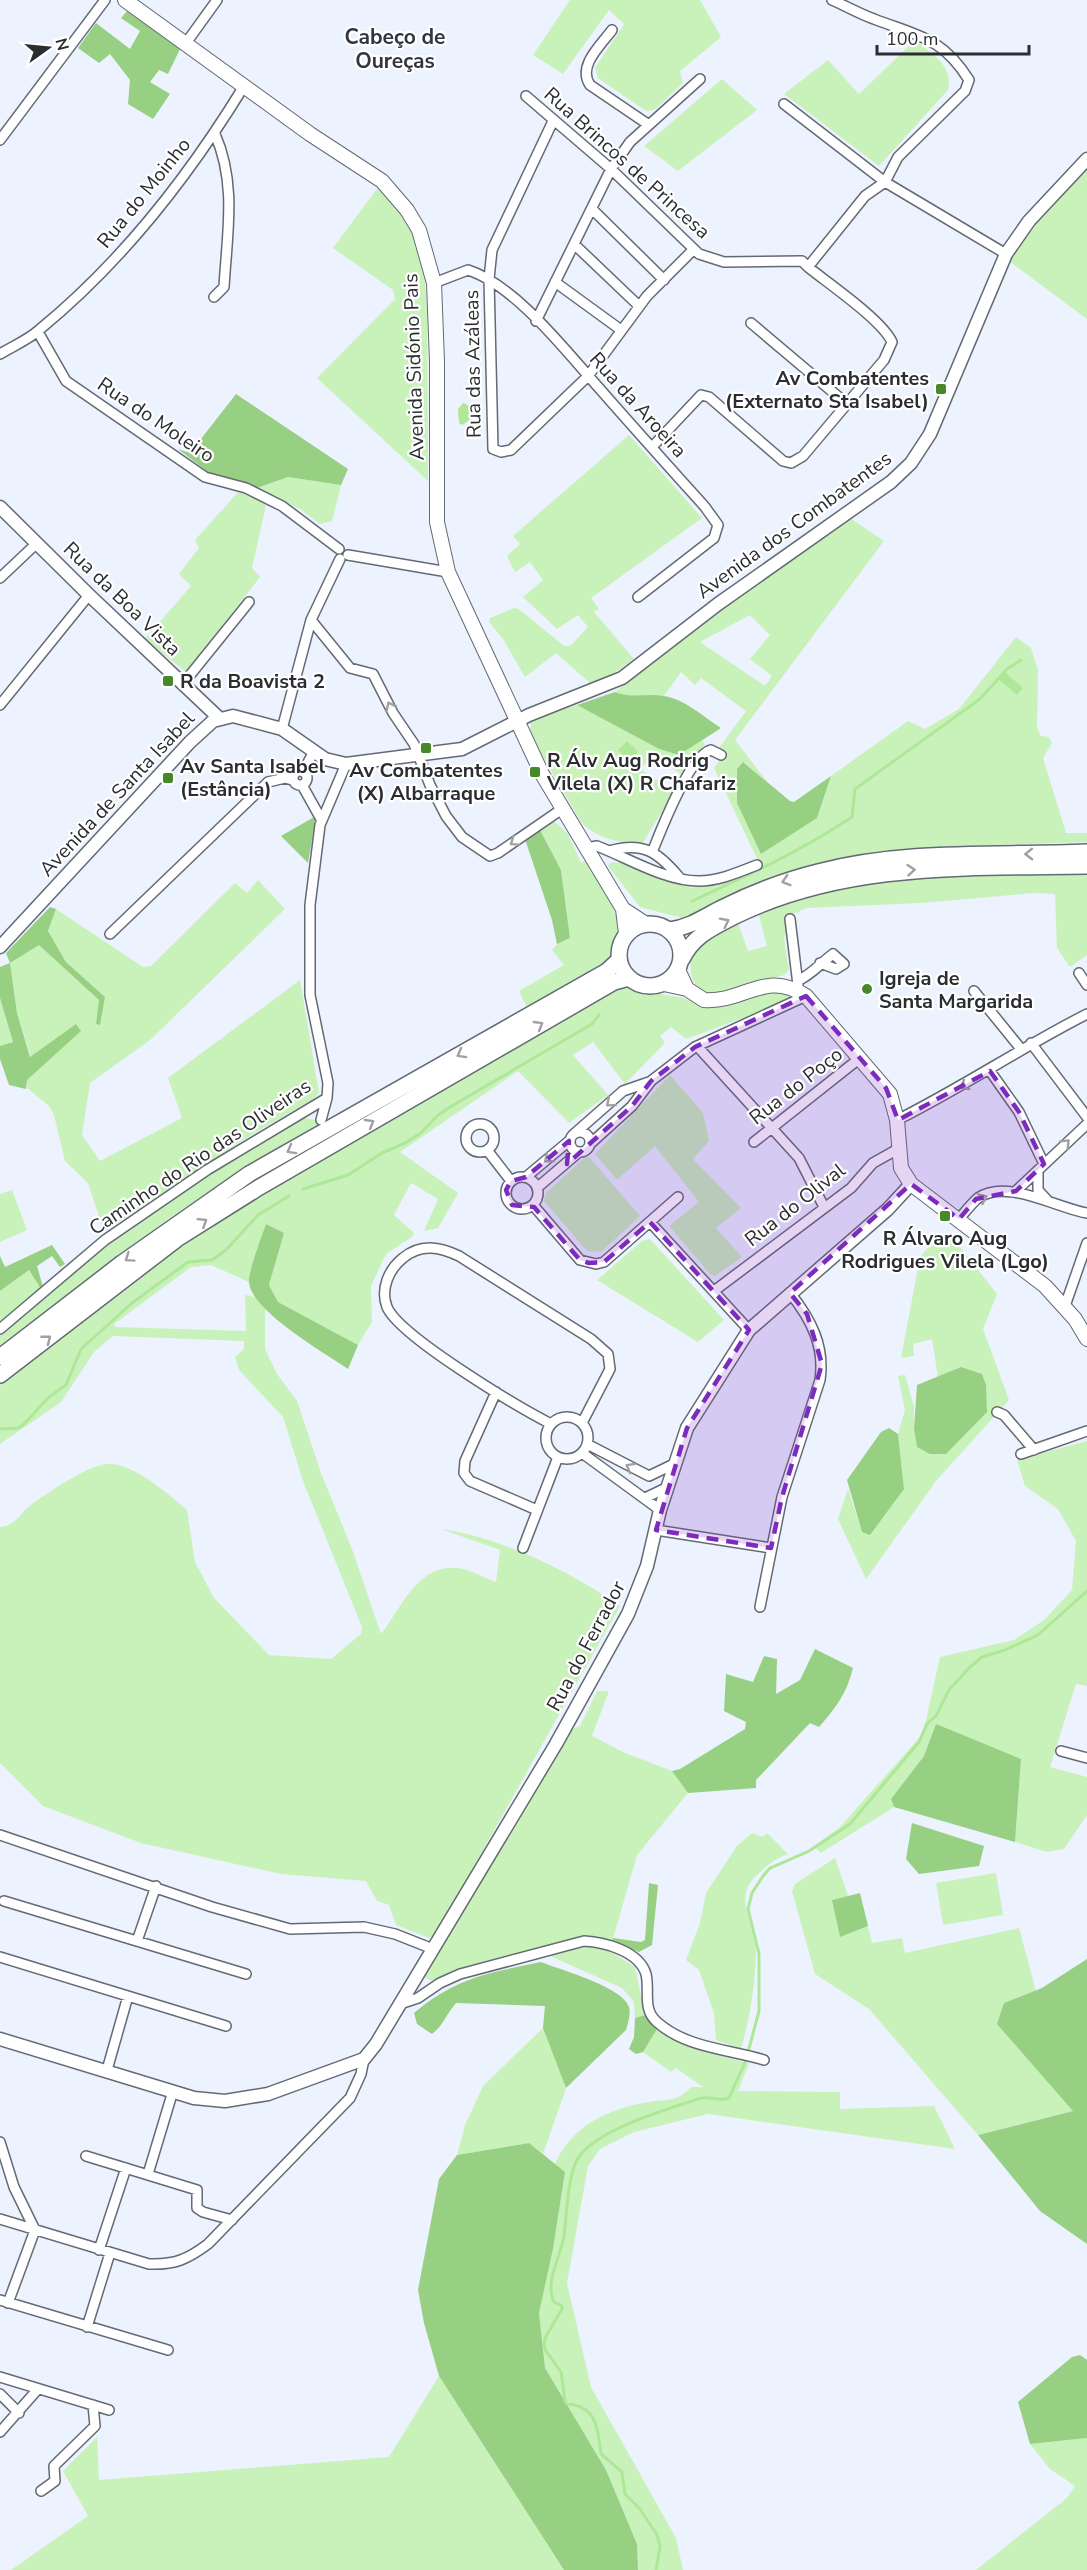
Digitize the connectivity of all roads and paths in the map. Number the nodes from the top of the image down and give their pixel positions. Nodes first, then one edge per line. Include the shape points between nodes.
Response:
1 (105, 0) edge
2 (125, 0) edge
3 (217, 0) edge
4 (832, 0) edge
5 (612, 30) dead end
6 (186, 43) junction
7 (700, 79) dead end
8 (244, 86) junction
9 (526, 96) dead end
10 (784, 104) dead end
11 (553, 121) junction
12 (649, 124) junction
13 (215, 134) junction
14 (0, 140) edge
15 (1087, 159) edge
16 (611, 170) junction
17 (885, 182) junction
18 (592, 208) junction
19 (574, 244) junction
20 (693, 250) junction
21 (1006, 254) junction
22 (808, 267) junction
23 (489, 279) junction
24 (664, 280) junction
25 (555, 282) junction
26 (434, 284) junction
27 (214, 297) dead end
28 (639, 306) junction
29 (536, 321) junction
30 (751, 323) dead end
31 (621, 330) junction
32 (38, 332) junction
33 (0, 354) edge
34 (588, 376) junction
35 (847, 404) junction
36 (652, 447) junction
37 (0, 507) edge
38 (37, 543) junction
39 (342, 554) junction
40 (448, 572) junction
41 (0, 578) edge
42 (89, 595) junction
43 (638, 597) dead end
44 (249, 602) dead end
45 (311, 620) junction
46 (182, 685) junction
47 (0, 705) edge
48 (219, 718) junction
49 (516, 721) junction
50 (282, 729) junction
51 (314, 751) junction
52 (721, 754) dead end
53 (420, 757) junction
54 (346, 764) junction
55 (303, 772) junction
56 (292, 780) junction
57 (302, 785) junction
58 (562, 809) junction
59 (321, 819) junction
60 (586, 848) junction
61 (653, 850) junction
62 (609, 851) junction
63 (1087, 852) edge
64 (757, 866) dead end
65 (1087, 866) edge
66 (679, 878) junction
67 (623, 909) junction
68 (790, 919) dead end
69 (646, 924) junction
70 (670, 930) junction
71 (110, 934) dead end
72 (627, 934) junction
73 (0, 947) edge
74 (619, 960) junction
75 (820, 963) dead end
76 (680, 964) junction
77 (1079, 973) dead end
78 (628, 978) junction
79 (664, 984) junction
80 (1087, 985) edge
81 (687, 988) junction
82 (800, 989) junction
83 (974, 991) dead end
84 (1087, 1014) edge
85 (1031, 1043) junction
86 (697, 1046) junction
87 (1021, 1049) junction
88 (860, 1058) junction
89 (990, 1071) junction
90 (651, 1081) junction
91 (626, 1090) junction
92 (327, 1098) junction
93 (634, 1102) junction
94 (1087, 1117) edge
95 (321, 1120) dead end
96 (897, 1120) junction
97 (1087, 1124) edge
98 (772, 1128) junction
99 (572, 1137) junction
100 (754, 1142) dead end
101 (590, 1144) junction
102 (898, 1149) junction
103 (487, 1150) dead end
104 (579, 1152) junction
105 (1041, 1168) junction
106 (526, 1177) junction
107 (511, 1181) junction
108 (910, 1184) junction
109 (537, 1187) junction
110 (1016, 1191) junction
111 (678, 1197) dead end
112 (1052, 1204) junction
113 (533, 1205) junction
114 (824, 1207) junction
115 (1087, 1214) edge
116 (959, 1219) junction
117 (650, 1222) junction
118 (1087, 1243) edge
119 (714, 1291) junction
120 (790, 1293) junction
121 (1065, 1306) junction
122 (0, 1329) edge
123 (749, 1330) junction
124 (1087, 1340) edge
125 (0, 1358) edge
126 (0, 1375) edge
127 (496, 1392) junction
128 (997, 1412) dead end
129 (582, 1423) junction
130 (551, 1424) junction
131 (1087, 1431) edge
132 (587, 1444) junction
133 (1034, 1450) junction
134 (582, 1453) junction
135 (1021, 1454) dead end
136 (558, 1457) junction
137 (674, 1464) junction
138 (649, 1476) junction
139 (666, 1488) junction
140 (645, 1498) junction
141 (537, 1510) junction
142 (660, 1510) junction
143 (656, 1530) junction
144 (523, 1548) dead end
145 (771, 1548) junction
146 (760, 1607) dead end
147 (1061, 1751) dead end
148 (1087, 1758) edge
149 (0, 1835) edge
150 (156, 1886) junction
151 (4, 1901) dead end
152 (137, 1941) junction
153 (433, 1949) junction
154 (0, 1957) edge
155 (246, 1974) dead end
156 (128, 1996) junction
157 (400, 2004) junction
158 (226, 2026) dead end
159 (0, 2039) edge
160 (364, 2059) junction
161 (761, 2059) dead end
162 (107, 2070) junction
163 (173, 2091) junction
164 (0, 2142) edge
165 (86, 2156) dead end
166 (126, 2168) junction
167 (148, 2174) junction
168 (0, 2219) edge
169 (232, 2220) junction
170 (35, 2230) junction
171 (99, 2250) junction
172 (110, 2253) junction
173 (4, 2302) edge
174 (87, 2327) junction
175 (168, 2350) dead end
176 (0, 2377) edge
177 (38, 2389) junction
178 (0, 2394) edge
179 (93, 2405) junction
180 (109, 2410) dead end
181 (19, 2413) junction
182 (0, 2432) edge
183 (41, 2492) dead end

1 - 14 street
2 - 6 main road, Avenida Sidónio Pais
3 - 6 street
4 - 17 street via 927,38 956,59 969,80 965,91 898,157
5 - 12 street via 585,67 586,80
6 - 8 main road, Avenida Sidónio Pais
7 - 12 street
8 - 13 street, Rua do Moinho
8 - 26 main road, Avenida Sidónio Pais via 391,190 418,230
9 - 11 street, Rua Brincos de Princesa
10 - 17 street
11 - 16 street, Rua Brincos de Princesa
11 - 23 street, Rua das Azáleas via 492,250
12 - 16 street via 630,142
13 - 27 street via 230,182 224,287
13 - 32 street, Rua do Moinho via 128,246
15 - 21 street, Avenida dos Combatentes via 1029,221
16 - 18 street
16 - 20 street, Rua Brincos de Princesa
17 - 21 street
17 - 22 street via 865,196
18 - 19 street
18 - 24 street
19 - 25 street
19 - 28 street
20 - 22 street, Rua Brincos de Princesa via 724,262 802,261
20 - 24 street
21 - 49 street, Avenida dos Combatentes via 930,434 911,463 891,482 718,604 622,678
22 - 35 street via 876,323 892,342 884,360
23 - 26 street, Rua da Aroeira via 468,270
23 - 29 street, Rua da Aroeira
23 - 34 street, Rua das Azáleas via 493,449 511,450
24 - 28 street
25 - 29 street
25 - 31 street
26 - 40 main road, Avenida Sidónio Pais via 437,522
28 - 31 street
29 - 34 street, Rua da Aroeira
30 - 35 street
31 - 34 street
32 - 33 street, Rua do Moinho
32 - 39 street, Rua do Moleiro via 66,381 205,477 246,488 282,506
34 - 36 street, Rua da Aroeira
35 - 36 street via 803,456 791,463 783,461 709,397 701,395
36 - 43 street, Rua da Aroeira via 718,525 714,538
37 - 38 street, Rua da Boa Vista
38 - 41 street
38 - 42 street, Rua da Boa Vista
39 - 40 street
39 - 45 street
40 - 49 main road, Avenida Sidónio Pais
42 - 46 street, Rua da Boa Vista
42 - 47 street
44 - 46 street
45 - 50 street
53 -> 45 street via 373,674 350,668
46 - 48 street, Rua da Boa Vista
48 - 50 street, Avenida de Santa Isabel via 241,716
48 - 73 street, Avenida de Santa Isabel via 190,742
49 - 53 street, Avenida de Santa Isabel via 462,749
49 - 58 main road, Avenida Sidónio Pais
50 - 51 street, Avenida de Santa Isabel
51 - 54 street, Avenida de Santa Isabel via 325,759
51 - 55 street
52 - 61 street via 711,750 703,753 677,792
53 - 54 street, Avenida de Santa Isabel
58 -> 53 street via 489,856 462,837 446,816
54 - 59 street, Caminho do Rio das Oliveiras
55 - 56 street via 294,773
55 - 57 street via 307,778
56 - 57 street
56 - 71 street via 277,778 268,782
57 - 59 street
58 - 60 main road, Avenida Sidónio Pais
59 - 92 street, Caminho do Rio das Oliveiras via 310,905 309,959 310,995 328,1083
60 - 62 street via 597,846
60 - 67 main road, Avenida Sidónio Pais
61 - 62 street via 629,846
61 - 66 street
62 - 66 street
63 -> 70 main road via 925,855 858,862 770,887 691,925
64 - 66 street via 712,880
76 -> 65 main road via 696,937 736,916 779,898 840,881 917,869
67 - 69 main road
67 - 72 main road
68 - 82 street
69 - 70 main road
69 - 72 main road
70 - 76 main road via 677,939
72 - 74 main road
74 - 78 main road
74 -> 125 main road via 607,971 249,1174 122,1263
75 - 82 street
76 - 79 main road
76 - 81 main road
77 - 80 street
78 - 79 main road via 645,986
126 -> 78 main road via 177,1239 603,988
79 - 81 main road
81 - 82 main road via 699,999 708,1000 766,985
82 - 86 street
82 - 88 main road
83 - 87 street
84 - 85 street
85 - 87 street
85 - 94 street
86 - 90 street
86 - 98 street
87 - 89 street
88 - 96 main road via 890,1094
88 - 98 street, Rua do Poço
89 -> 96 street
89 - 105 street via 1019,1112
90 - 91 street
90 - 93 street
91 - 93 street via 634,1095
91 -> 99 street
92 - 95 street
92 - 122 street, Caminho do Rio das Oliveiras via 207,1170 105,1240
93 - 101 street
96 - 102 main road
105 -> 97 street
98 - 100 street, Rua do Poço
98 - 114 street via 799,1158
99 - 101 street via 580,1132 586,1134
99 - 104 street via 572,1149
99 -> 106 street
101 - 104 street
102 - 108 main road via 901,1168
102 - 114 street, Rua do Olival via 873,1163 851,1188
103 - 107 street
104 - 109 street
105 - 110 street
105 - 112 street via 1038,1190
106 - 107 street
106 - 109 street
107 - 113 street via 506,1190 512,1205 522,1209
108 - 116 main road
108 - 120 street, Rua do Ferrador via 888,1209
109 - 113 street via 538,1197
110 - 112 street
116 -> 110 street via 976,1199 986,1194
111 - 117 street
112 - 115 street
113 - 117 street via 580,1260 589,1263 604,1262
114 - 119 street, Rua do Olival
116 - 121 main road via 1046,1286
117 - 119 street
118 - 121 street
119 - 123 street
120 - 123 street, Rua do Ferrador
120 - 145 street via 807,1314 822,1364 782,1497
121 - 124 main road
123 - 137 street, Rua do Ferrador via 687,1428
127 - 129 street via 406,1332 387,1307 384,1291 390,1273 414,1250 429,1247 459,1256 608,1354 610,1369
127 - 130 street
127 - 141 street via 465,1461 464,1473 470,1481
128 - 133 street
129 - 130 street via 562,1417
129 - 132 street via 588,1432
130 - 136 street via 546,1443
131 - 133 street
132 - 134 street
138 -> 132 street
133 - 135 street
134 - 136 street via 570,1459
134 - 140 street
136 - 141 street
137 - 138 street
137 - 139 street, Rua do Ferrador
138 - 139 street
139 - 140 street
139 - 142 street, Rua do Ferrador
140 - 142 street
141 - 144 street
142 - 143 street, Rua do Ferrador
143 - 145 street
143 - 153 street, Rua do Ferrador via 628,1614 556,1744
145 - 146 street
147 - 148 street
149 - 150 street
150 - 152 street
150 - 153 street via 290,1929 364,1927
151 - 152 street
152 - 155 street
153 - 157 street, Rua do Ferrador
154 - 156 street
156 - 158 street
156 - 162 street
157 - 160 street, Rua do Ferrador
157 - 161 street via 460,1974 584,1941 598,1942 641,1964 649,2013 661,2025 696,2044
159 - 162 street
160 - 163 street via 253,2098 210,2100
160 - 169 street via 350,2098
162 - 163 street
163 - 167 street
164 - 170 street via 14,2187
165 - 166 street
166 - 167 street
166 - 171 street
167 - 169 street via 197,2190 197,2208
168 - 170 street
169 - 172 street via 186,2260 168,2265
170 - 171 street
170 - 173 street
171 - 172 street
172 - 174 street
173 - 174 street
174 - 175 street
176 - 177 street
177 - 179 street
177 - 181 street
178 - 181 street
179 - 180 street
179 - 183 street via 95,2426 54,2466 55,2481
181 - 182 street

